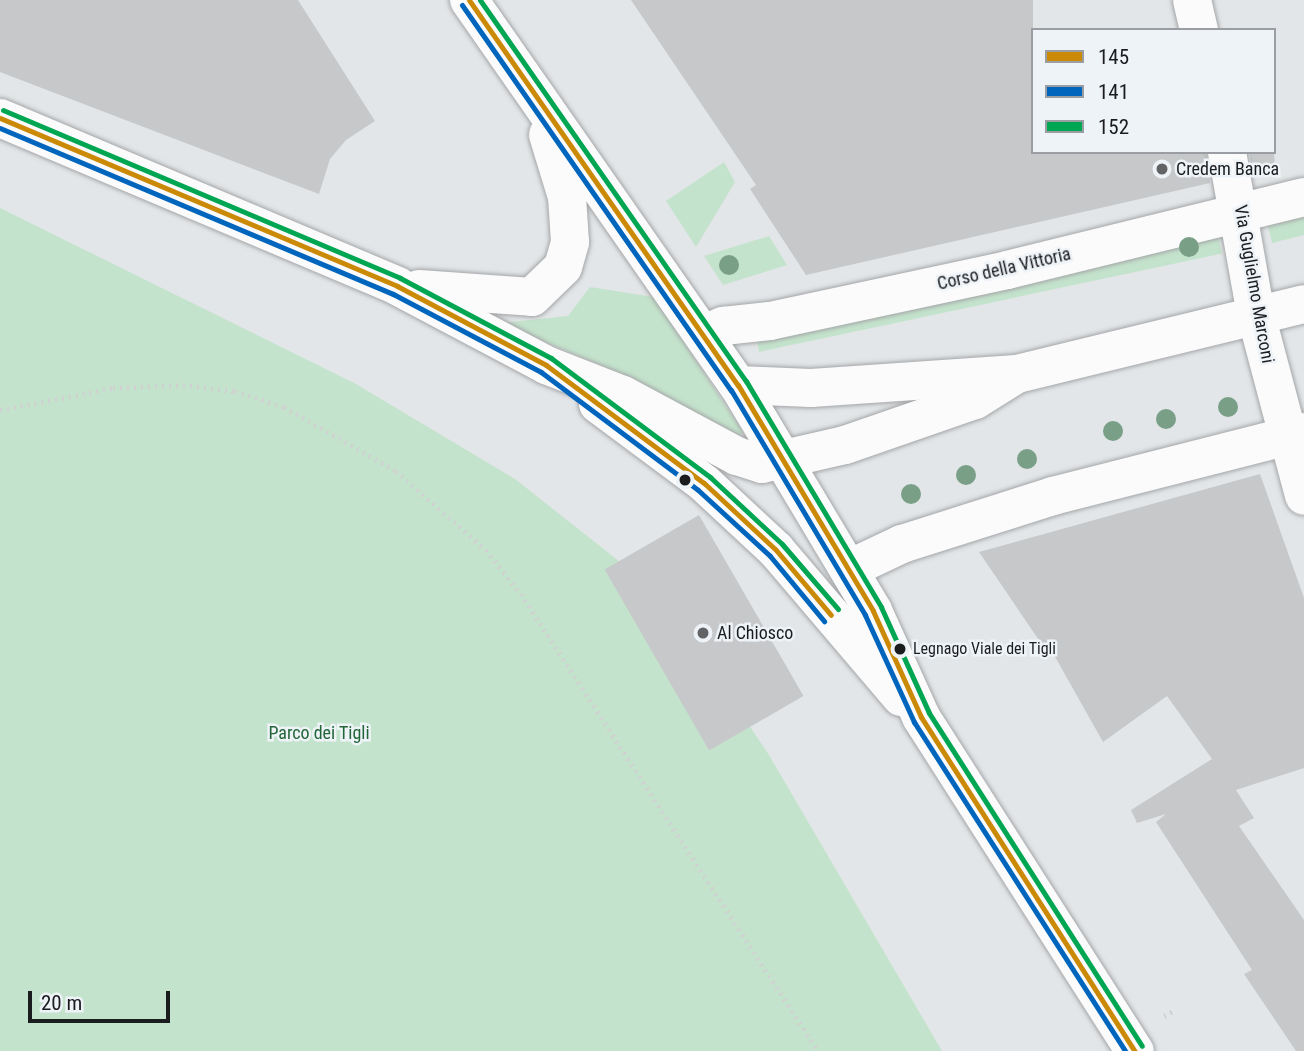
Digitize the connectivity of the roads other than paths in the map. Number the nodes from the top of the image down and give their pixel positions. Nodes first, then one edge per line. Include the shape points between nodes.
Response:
1 (469, 0) edge
2 (1192, 0) edge
3 (1199, 28) edge
4 (519, 73) junction
5 (0, 118) edge
6 (1228, 154) edge
7 (1304, 197) edge
8 (1242, 212) junction
9 (397, 286) junction
10 (1304, 304) edge
11 (1256, 316) junction
12 (704, 334) junction
13 (546, 365) junction
14 (1017, 374) junction
15 (738, 385) junction
16 (1295, 434) edge
17 (781, 460) junction
18 (1304, 496) edge
19 (849, 569) junction
20 (921, 717) junction
21 (1135, 1051) edge

1 - 4 street
2 - 3 street
4 - 9 street via 557,155 567,197 570,242 563,267 531,297
4 - 12 street
5 - 9 street
6 - 8 street, Via Guglielmo Marconi
7 - 8 street, Corso della Vittoria
8 - 11 street, Via Guglielmo Marconi
8 - 12 street, Corso della Vittoria via 954,281 770,321 723,326
9 - 13 street
10 - 11 street
11 - 14 street
11 - 16 street, Via Guglielmo Marconi
12 - 15 street
13 - 17 street via 623,395 737,456 762,464
13 - 20 street via 704,483 776,550
14 - 15 street via 811,388
14 - 17 street via 975,400 845,444
15 - 17 street
16 - 18 street, Via Guglielmo Marconi
16 - 19 street via 1054,496 902,544
17 - 19 street
19 - 20 street
20 - 21 street

